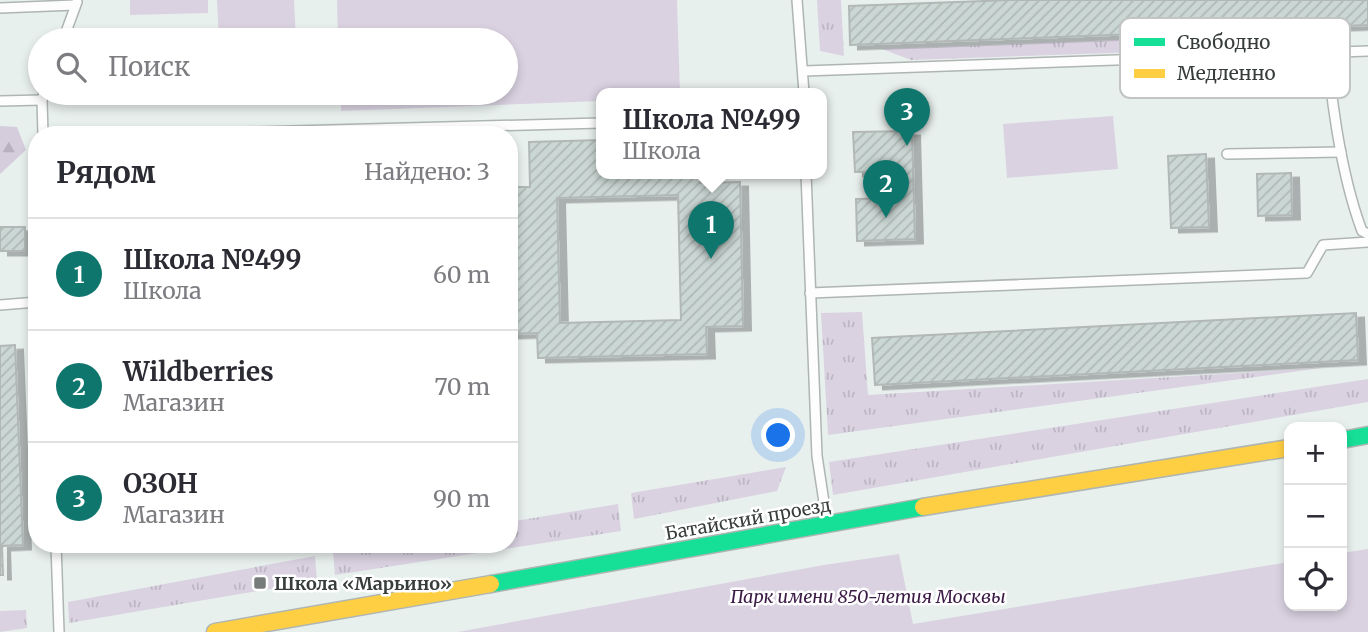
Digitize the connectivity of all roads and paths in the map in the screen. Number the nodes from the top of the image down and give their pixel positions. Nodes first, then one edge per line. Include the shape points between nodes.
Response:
1 (797, 0) edge
2 (76, 3) edge
3 (0, 8) edge
4 (67, 28) edge
5 (1350, 51) edge
6 (1368, 51) edge
7 (1120, 60) edge
8 (804, 71) junction
9 (804, 88) edge
10 (28, 98) edge
11 (1333, 98) edge
12 (0, 101) edge
13 (43, 105) edge
14 (596, 123) edge
15 (43, 126) edge
16 (484, 126) edge
17 (1341, 152) junction
18 (1227, 154) dead end
19 (806, 179) edge
20 (1368, 234) edge
21 (1368, 242) edge
22 (810, 293) junction
23 (28, 303) edge
24 (0, 305) edge
25 (1368, 435) edge
26 (1347, 439) edge
27 (1284, 449) edge
28 (827, 524) junction
29 (56, 553) edge
30 (59, 632) edge
31 (215, 632) edge

1 - 8 lane
2 - 3 lane
2 - 4 lane
5 - 6 lane
7 - 8 lane
8 - 9 lane
10 - 12 lane
11 - 17 lane
13 - 15 lane
14 - 16 lane
17 - 18 lane
17 - 20 lane via 1352,205 1362,231
19 - 22 lane
21 - 22 lane via 1323,246 1307,273
22 - 28 lane via 817,456
23 - 24 lane
25 - 26 main road
27 - 28 main road, Батайский проезд
28 - 31 main road, Батайский проезд
29 - 30 lane

